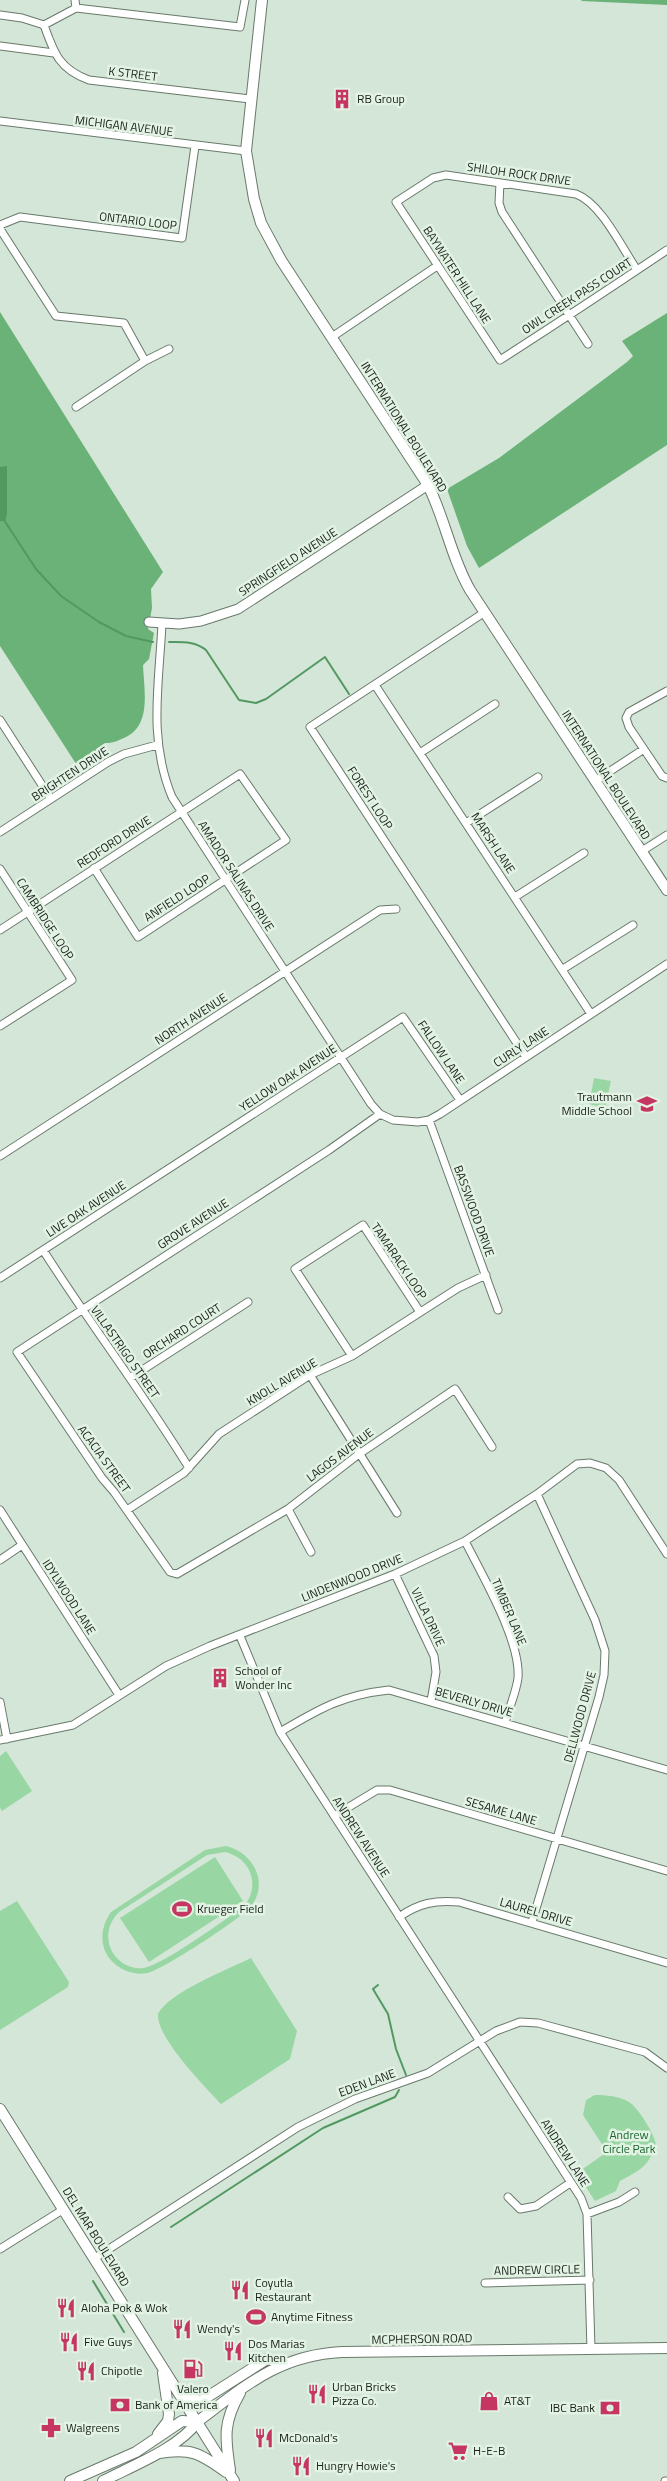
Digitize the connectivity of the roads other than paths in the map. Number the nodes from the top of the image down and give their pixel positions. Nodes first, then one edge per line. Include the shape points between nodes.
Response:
1 (244, 0) edge
2 (262, 0) edge
3 (76, 4) edge
4 (0, 15) edge
5 (44, 25) junction
6 (0, 46) edge
7 (54, 53) junction
8 (250, 99) junction
9 (0, 121) edge
10 (195, 146) junction
11 (246, 151) junction
12 (500, 183) junction
13 (396, 202) joint
14 (0, 227) edge
15 (667, 250) edge
16 (437, 266) junction
17 (637, 270) junction
18 (569, 316) junction
19 (332, 337) junction
20 (588, 344) dead end
21 (168, 349) dead end
22 (500, 360) joint
23 (145, 361) junction
24 (76, 407) dead end
25 (428, 485) junction
26 (485, 612) junction
27 (149, 622) dead end
28 (162, 624) junction
29 (375, 685) junction
30 (667, 691) edge
31 (496, 704) dead end
32 (0, 720) edge
33 (157, 745) junction
34 (644, 749) junction
35 (420, 753) junction
36 (240, 774) joint
37 (538, 777) dead end
38 (667, 778) edge
39 (595, 781) junction
40 (51, 799) junction
41 (181, 812) junction
42 (466, 823) junction
43 (0, 832) edge
44 (667, 835) edge
45 (642, 851) junction
46 (584, 853) dead end
47 (94, 868) junction
48 (0, 869) edge
49 (226, 880) junction
50 (667, 890) edge
51 (515, 897) junction
52 (396, 909) dead end
53 (28, 912) junction
54 (633, 925) dead end
55 (0, 930) edge
56 (667, 964) edge
57 (563, 969) junction
58 (284, 971) junction
59 (591, 1014) junction
60 (404, 1017) joint
61 (0, 1026) edge
62 (340, 1057) junction
63 (526, 1057) junction
64 (460, 1100) junction
65 (380, 1114) junction
66 (429, 1120) junction
67 (0, 1156) edge
68 (184, 1159) joint
69 (43, 1250) junction
70 (486, 1275) junction
71 (0, 1278) edge
72 (248, 1302) dead end
73 (82, 1310) junction
74 (498, 1310) dead end
75 (420, 1312) junction
76 (17, 1352) joint
77 (352, 1356) junction
78 (310, 1375) junction
79 (130, 1378) junction
80 (492, 1447) dead end
81 (358, 1454) junction
82 (189, 1468) junction
83 (537, 1494) junction
84 (288, 1509) junction
85 (0, 1510) edge
86 (128, 1510) junction
87 (397, 1513) dead end
88 (465, 1541) junction
89 (22, 1545) junction
90 (311, 1552) dead end
91 (667, 1554) edge
92 (0, 1560) edge
93 (177, 1574) joint
94 (395, 1574) junction
95 (240, 1636) junction
96 (119, 1695) junction
97 (431, 1701) junction
98 (0, 1702) edge
99 (505, 1723) junction
100 (280, 1732) junction
101 (4, 1739) edge
102 (585, 1746) junction
103 (667, 1770) edge
104 (334, 1816) junction
105 (556, 1838) junction
106 (667, 1871) edge
107 (400, 1917) junction
108 (532, 1922) junction
109 (667, 1963) edge
110 (480, 2042) junction
111 (667, 2068) edge
112 (0, 2109) edge
113 (570, 2183) junction
114 (635, 2192) dead end
115 (508, 2196) dead end
116 (64, 2209) junction
117 (587, 2214) junction
118 (0, 2249) edge
119 (95, 2258) junction
120 (590, 2280) junction
121 (485, 2283) dead end
122 (667, 2348) edge
123 (592, 2350) junction
124 (283, 2363) junction
125 (162, 2367) junction
126 (243, 2388) junction
127 (180, 2395) junction
128 (197, 2422) junction
129 (152, 2441) junction
130 (155, 2454) junction
131 (233, 2478) edge
132 (70, 2481) edge
133 (103, 2481) edge

1 - 3 street via 240,27
2 - 8 main road, INTERNATIONAL BOULEVARD
3 - 5 street
4 - 5 street
5 - 7 street, K STREET
6 - 7 street
7 - 8 street, K STREET via 68,70 89,80
8 - 11 main road, INTERNATIONAL BOULEVARD
9 - 10 street, MICHIGAN AVENUE
10 - 11 street, MICHIGAN AVENUE
10 - 14 street, ONTARIO LOOP via 182,238 20,216
11 - 19 main road, INTERNATIONAL BOULEVARD via 261,223 281,260
12 - 13 street, SHILOH ROCK DRIVE via 439,176
12 - 17 street, SHILOH ROCK DRIVE via 585,197
12 - 18 street via 502,212
13 - 16 street, BAYWATER HILL LANE
14 - 23 street via 56,316 124,323
15 - 17 street, OWL CREEK PASS COURT
16 - 19 street
16 - 22 street, BAYWATER HILL LANE
17 - 18 street, OWL CREEK PASS COURT
18 - 20 street
18 - 22 street, OWL CREEK PASS COURT
19 - 25 main road, INTERNATIONAL BOULEVARD
21 - 23 street
23 - 24 street
25 - 26 main road, INTERNATIONAL BOULEVARD via 441,511 462,575
25 - 28 street, SPRINGFIELD AVENUE via 238,609 201,621
26 - 29 street, FOREST LOOP
26 - 39 main road, INTERNATIONAL BOULEVARD
27 - 28 street, SPRINGFIELD AVENUE
28 - 33 street, AMADOR SALINAS DRIVE
29 - 35 street, MARSH LANE
29 - 63 street, FOREST LOOP via 310,727
30 - 34 street via 629,712 626,718
31 - 35 street
32 - 40 street
33 - 40 street, BRIGHTEN DRIVE via 124,754
33 - 41 street, AMADOR SALINAS DRIVE via 164,779
34 - 38 street via 662,776
34 - 39 street
35 - 42 street, MARSH LANE
36 - 41 street, REDFORD DRIVE
36 - 49 street, ANFIELD LOOP via 286,840
37 - 42 street
39 - 45 main road, INTERNATIONAL BOULEVARD
40 - 43 street, BRIGHTEN DRIVE
41 - 47 street, REDFORD DRIVE
41 - 49 street, AMADOR SALINAS DRIVE
42 - 51 street, MARSH LANE
44 - 45 street
45 - 50 main road, INTERNATIONAL BOULEVARD
46 - 51 street
47 - 49 street, ANFIELD LOOP via 138,937
47 - 53 street, REDFORD DRIVE
48 - 53 street, CAMBRIDGE LOOP
49 - 58 street, AMADOR SALINAS DRIVE
51 - 57 street, MARSH LANE
52 - 58 street, NORTH AVENUE via 380,910
53 - 55 street, REDFORD DRIVE
53 - 61 street, CAMBRIDGE LOOP via 72,980
54 - 57 street
56 - 59 street, CURLY LANE
57 - 59 street, MARSH LANE
58 - 62 street, AMADOR SALINAS DRIVE
58 - 67 street, NORTH AVENUE
59 - 63 street, CURLY LANE
60 - 62 street, YELLOW OAK AVENUE
60 - 64 street, FALLOW LANE
62 - 65 street, AMADOR SALINAS DRIVE
62 - 68 street, YELLOW OAK AVENUE
63 - 64 street, CURLY LANE
64 - 66 street, CURLY LANE
65 - 66 street, CURLY LANE via 408,1122
65 - 73 street, GROVE AVENUE
66 - 70 street, BASSWOOD DRIVE
68 - 69 street, LIVE OAK AVENUE
69 - 71 street, LIVE OAK AVENUE
69 - 73 street, VILLASTRIGO STREET
70 - 74 street, BASSWOOD DRIVE
70 - 75 street, KNOLL AVENUE
72 - 79 street, ORCHARD COURT
73 - 76 street, GROVE AVENUE
73 - 79 street, VILLASTRIGO STREET
75 - 77 street, KNOLL AVENUE
75 - 77 street, TAMARACK LOOP via 363,1225 295,1269
76 - 86 street, ACACIA STREET via 102,1478
77 - 78 street, KNOLL AVENUE
78 - 81 street
78 - 82 street, KNOLL AVENUE via 219,1434
79 - 82 street, VILLASTRIGO STREET
80 - 81 street, LAGOS AVENUE via 455,1389
81 - 84 street, LAGOS AVENUE
81 - 87 street
82 - 86 street, KNOLL AVENUE
83 - 88 street, LINDENWOOD DRIVE
83 - 91 street, LINDENWOOD DRIVE via 577,1464 590,1463 606,1468 619,1480
83 - 102 street, DELLWOOD DRIVE via 596,1620 605,1650 604,1675
84 - 90 street
84 - 93 street, LAGOS AVENUE
85 - 89 street, IDYLWOOD LANE
86 - 93 street, ACACIA STREET via 170,1572
88 - 94 street, LINDENWOOD DRIVE
88 - 99 street, TIMBER LANE via 506,1626 517,1660 518,1678
89 - 92 street
89 - 96 street, IDYLWOOD LANE
94 - 95 street, LINDENWOOD DRIVE
94 - 97 street, VILLA DRIVE via 434,1656 436,1672
95 - 96 street, LINDENWOOD DRIVE via 166,1666
95 - 100 street, ANDREW AVENUE
96 - 101 street, LINDENWOOD DRIVE via 73,1725
97 - 99 street, BEVERLY DRIVE
97 - 100 street, BEVERLY DRIVE via 389,1690 361,1693 338,1700
98 - 101 street
99 - 102 street, BEVERLY DRIVE
100 - 104 street, ANDREW AVENUE
102 - 103 street, BEVERLY DRIVE
102 - 105 street, DELLWOOD DRIVE
104 - 105 street, SESAME LANE via 377,1790 390,1790
104 - 107 street, ANDREW AVENUE
105 - 106 street, SESAME LANE
105 - 108 street, DELLWOOD DRIVE
107 - 108 street, LAUREL DRIVE via 415,1906 436,1900 459,1902
107 - 110 street, ANDREW AVENUE
108 - 109 street, LAUREL DRIVE
110 - 111 street, EDEN LANE via 496,2031 520,2022 538,2023 645,2052
110 - 113 street, ANDREW LANE
110 - 119 street, EDEN LANE via 428,2072 355,2099 298,2127
112 - 116 main road, DEL MAR BOULEVARD
113 - 115 street via 536,2206 520,2209
113 - 117 street, ANDREW LANE
114 - 117 street
116 - 118 street
116 - 119 main road, DEL MAR BOULEVARD
117 - 120 street, ANDREW LANE
119 - 125 main road, DEL MAR BOULEVARD
120 - 121 street, ANDREW CIRCLE
120 - 123 street, ANDREW LANE
122 - 123 main road, MCPHERSON ROAD
123 - 124 main road, MCPHERSON ROAD via 342,2352
124 - 126 main road, MCPHERSON ROAD
124 - 127 main road via 267,2359 201,2401
125 - 127 main road, DEL MAR BOULEVARD
125 - 129 main road via 169,2414 168,2421
126 - 128 main road, MCPHERSON ROAD
126 - 131 main road via 232,2406 225,2430
127 - 128 main road, DEL MAR BOULEVARD
128 - 129 main road, MCPHERSON ROAD via 182,2422
128 - 130 main road, MCPHERSON ROAD via 190,2432
128 - 131 main road, DEL MAR BOULEVARD
129 - 132 main road, MCPHERSON ROAD via 136,2452
130 - 131 main road via 195,2452
130 - 133 main road, MCPHERSON ROAD

